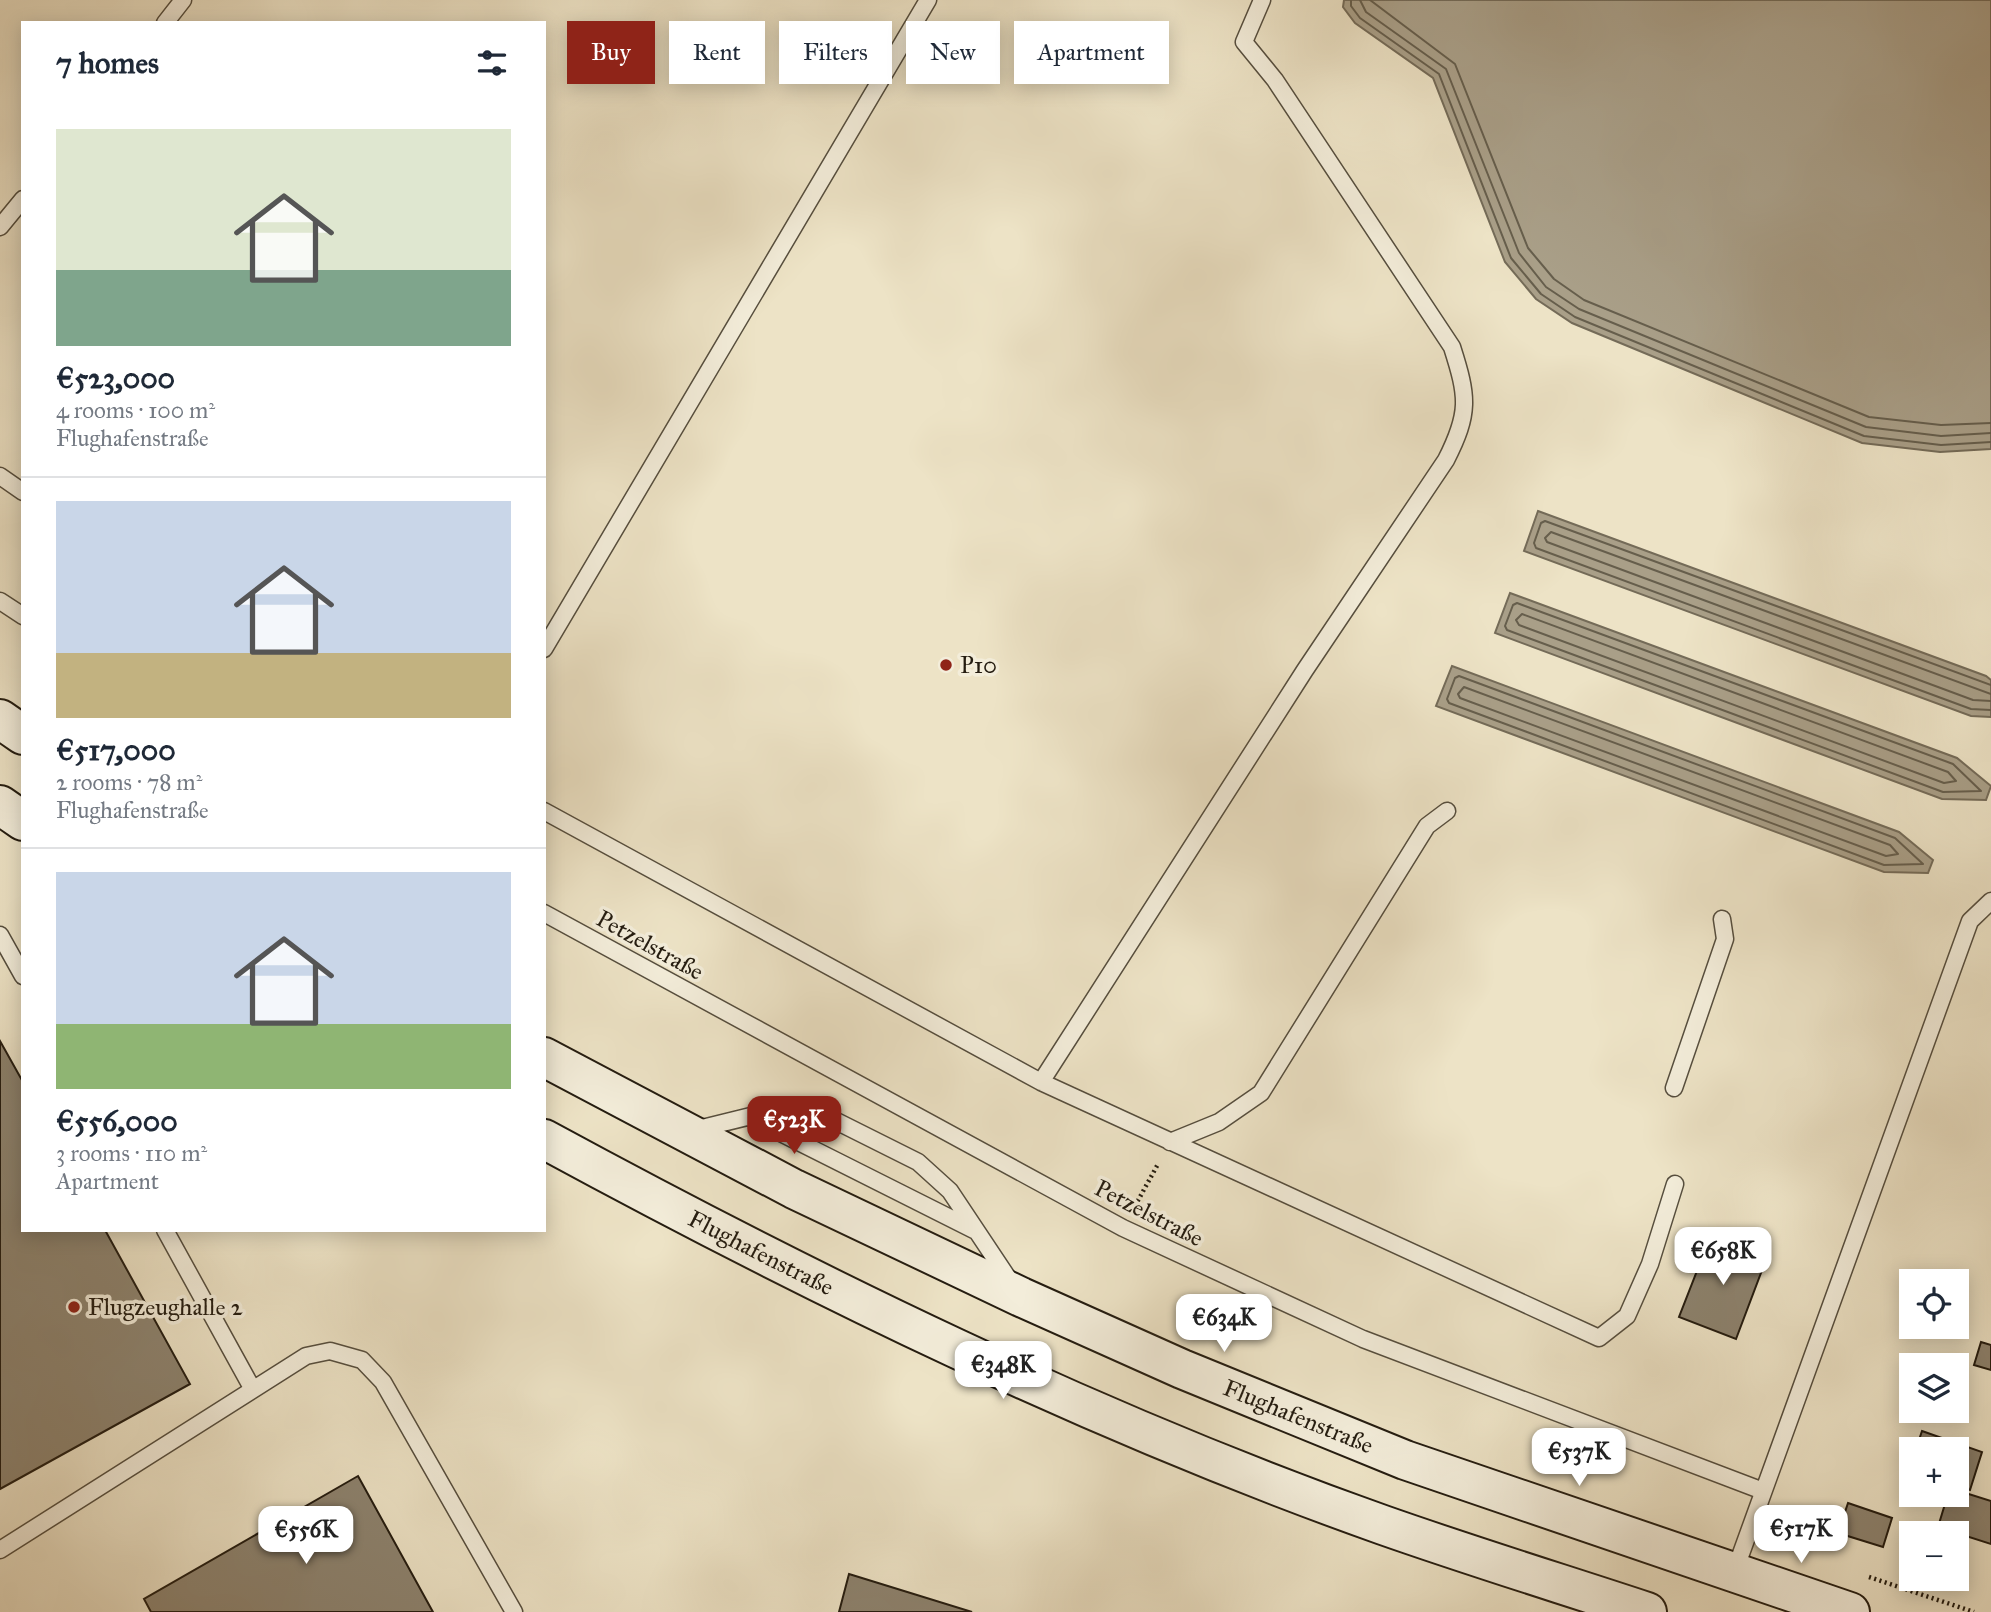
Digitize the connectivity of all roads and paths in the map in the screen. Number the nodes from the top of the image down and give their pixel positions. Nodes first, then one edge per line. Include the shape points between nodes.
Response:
1 (183, 0) edge
2 (928, 0) edge
3 (1262, 0) edge
4 (167, 21) edge
5 (21, 201) edge
6 (0, 227) edge
7 (0, 476) edge
8 (21, 491) edge
9 (0, 600) edge
10 (21, 615) edge
11 (546, 646) edge
12 (0, 719) edge
13 (21, 734) edge
14 (0, 805) edge
15 (1447, 811) dead end
16 (546, 812) edge
17 (21, 820) edge
18 (1991, 901) edge
19 (546, 914) edge
20 (1722, 919) dead end
21 (0, 935) edge
22 (21, 972) edge
23 (546, 1058) edge
24 (1041, 1082) junction
25 (1674, 1088) dead end
26 (749, 1116) junction
27 (684, 1133) junction
28 (546, 1140) edge
29 (1170, 1142) junction
30 (1675, 1184) dead end
31 (1123, 1228) junction
32 (976, 1231) junction
33 (166, 1232) edge
34 (1021, 1297) junction
35 (252, 1388) junction
36 (1763, 1491) junction
37 (0, 1550) edge
38 (1734, 1574) junction
39 (514, 1612) edge
40 (1647, 1612) edge
41 (1850, 1612) edge

1 - 4 lane
2 - 11 lane
3 - 24 lane via 1244,42 1275,80 1452,347 1465,387 1463,427 1446,460 1305,670
5 - 6 lane
7 - 8 lane
9 - 10 lane
12 - 13 main road
14 - 17 main road
15 - 29 lane via 1427,826 1261,1093 1219,1122
16 - 24 lane
18 - 36 lane via 1970,921
19 - 31 lane, Petzelstraße
20 - 25 lane via 1726,939
21 - 22 lane
23 - 27 main road, Flughafenstraße
24 - 29 lane
26 - 27 lane
26 - 32 lane
26 - 32 lane via 792,1106 820,1113 918,1161 950,1191
27 - 34 main road, Flughafenstraße
28 - 40 main road, Flughafenstraße via 792,1268 1150,1433 1382,1524
29 - 30 lane via 1599,1338 1627,1316 1650,1264
29 - 31 path
31 - 36 lane, Petzelstraße via 1363,1339
32 - 34 lane
33 - 35 lane
34 - 38 main road, Flughafenstraße via 1405,1460
35 - 37 lane
35 - 39 lane via 306,1356 330,1350 362,1360 383,1382
36 - 38 lane
38 - 41 main road, Flughafenstraße

